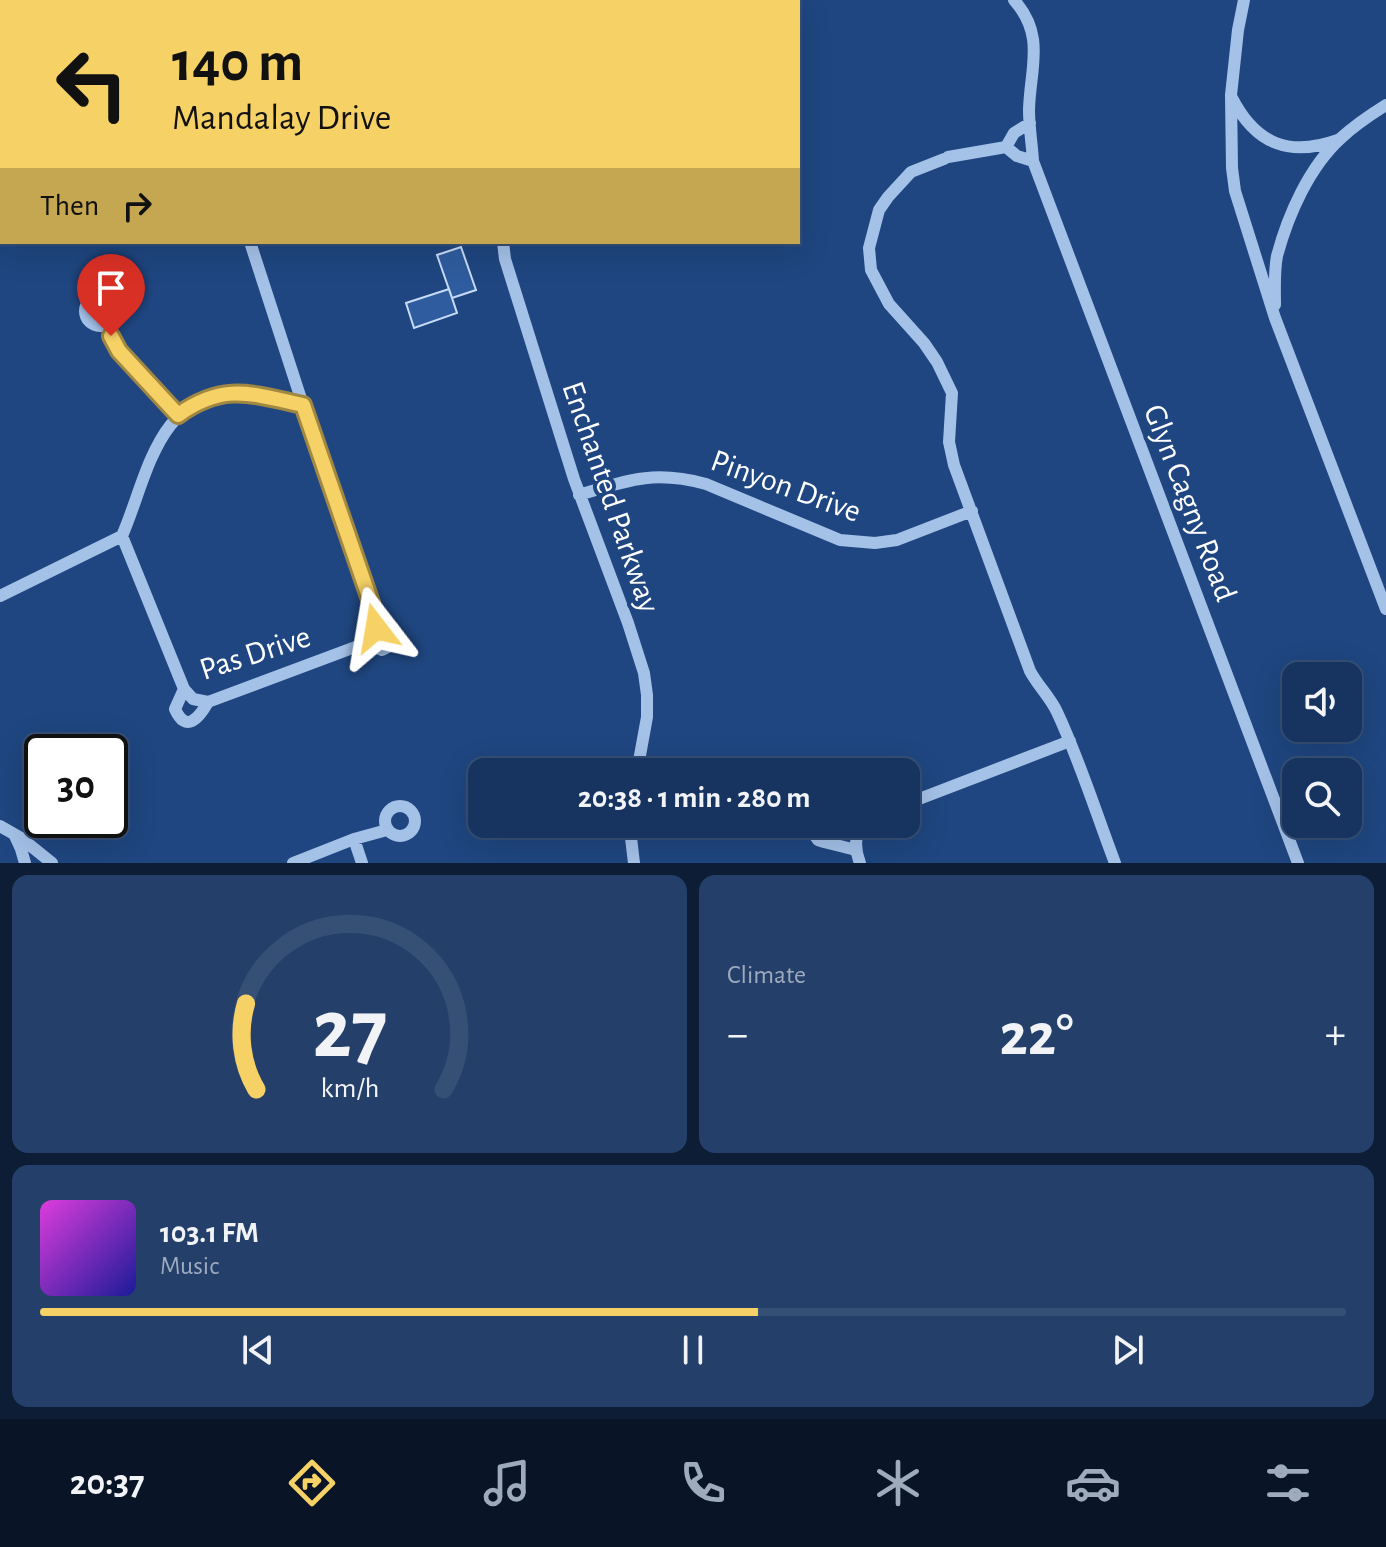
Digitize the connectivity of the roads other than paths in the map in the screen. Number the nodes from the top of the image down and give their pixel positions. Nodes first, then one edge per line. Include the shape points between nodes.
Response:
1 (1014, 0) edge
2 (1244, 0) edge
3 (1231, 95) junction
4 (1386, 105) edge
5 (1030, 123) junction
6 (1338, 140) junction
7 (1006, 147) junction
8 (1033, 161) junction
9 (251, 244) edge
10 (503, 244) edge
11 (1275, 318) junction
12 (106, 325) dead end
13 (303, 405) junction
14 (178, 415) junction
15 (579, 495) junction
16 (972, 511) junction
17 (122, 536) junction
18 (0, 596) edge
19 (1386, 609) edge
20 (377, 620) junction
21 (370, 638) junction
22 (188, 694) junction
23 (208, 702) junction
24 (1070, 741) junction
25 (640, 758) edge
26 (920, 799) edge
27 (0, 826) edge
28 (387, 830) dead end
29 (13, 833) junction
30 (631, 838) edge
31 (817, 838) edge
32 (857, 838) edge
33 (354, 839) junction
34 (856, 850) junction
35 (25, 863) edge
36 (52, 863) edge
37 (293, 863) edge
38 (362, 863) edge
39 (634, 863) edge
40 (860, 863) edge
41 (1115, 863) edge
42 (1298, 863) edge

1 - 5 street, Glyn Cagny Road via 1028,20 1034,47
2 - 3 street
3 - 6 street via 1251,126 1285,147 1317,147
3 - 11 street via 1235,191
4 - 6 street
5 - 7 street via 1014,133
5 - 8 street, Glyn Cagny Road
6 - 11 street via 1308,181 1283,238
7 - 8 street
7 - 16 street via 946,158 911,172 879,210 869,248 871,270 889,304 924,343 952,393 949,442
8 - 42 street, Glyn Cagny Road
9 - 13 street
10 - 15 street, Enchanted Parkway
11 - 19 street
12 - 14 street via 119,351
13 - 14 street via 258,394 229,394 195,403
13 - 20 street
14 - 17 street via 148,464
15 - 16 street, Pinyon Drive via 633,479 688,479 840,540 875,543 897,540
15 - 25 street, Enchanted Parkway via 644,673 647,717
16 - 24 street via 1030,671
17 - 18 street
17 - 22 street
20 - 21 street
20 - 21 street via 391,626 395,640 382,650
21 - 23 street, Pas Drive
22 - 23 street, Pas Drive
22 - 23 street via 175,709 185,720 199,718
24 - 26 street
24 - 41 street
27 - 29 street
28 - 33 street
29 - 35 street
29 - 36 street
30 - 39 street
31 - 34 street
32 - 34 street
33 - 37 street
33 - 38 street
34 - 40 street

